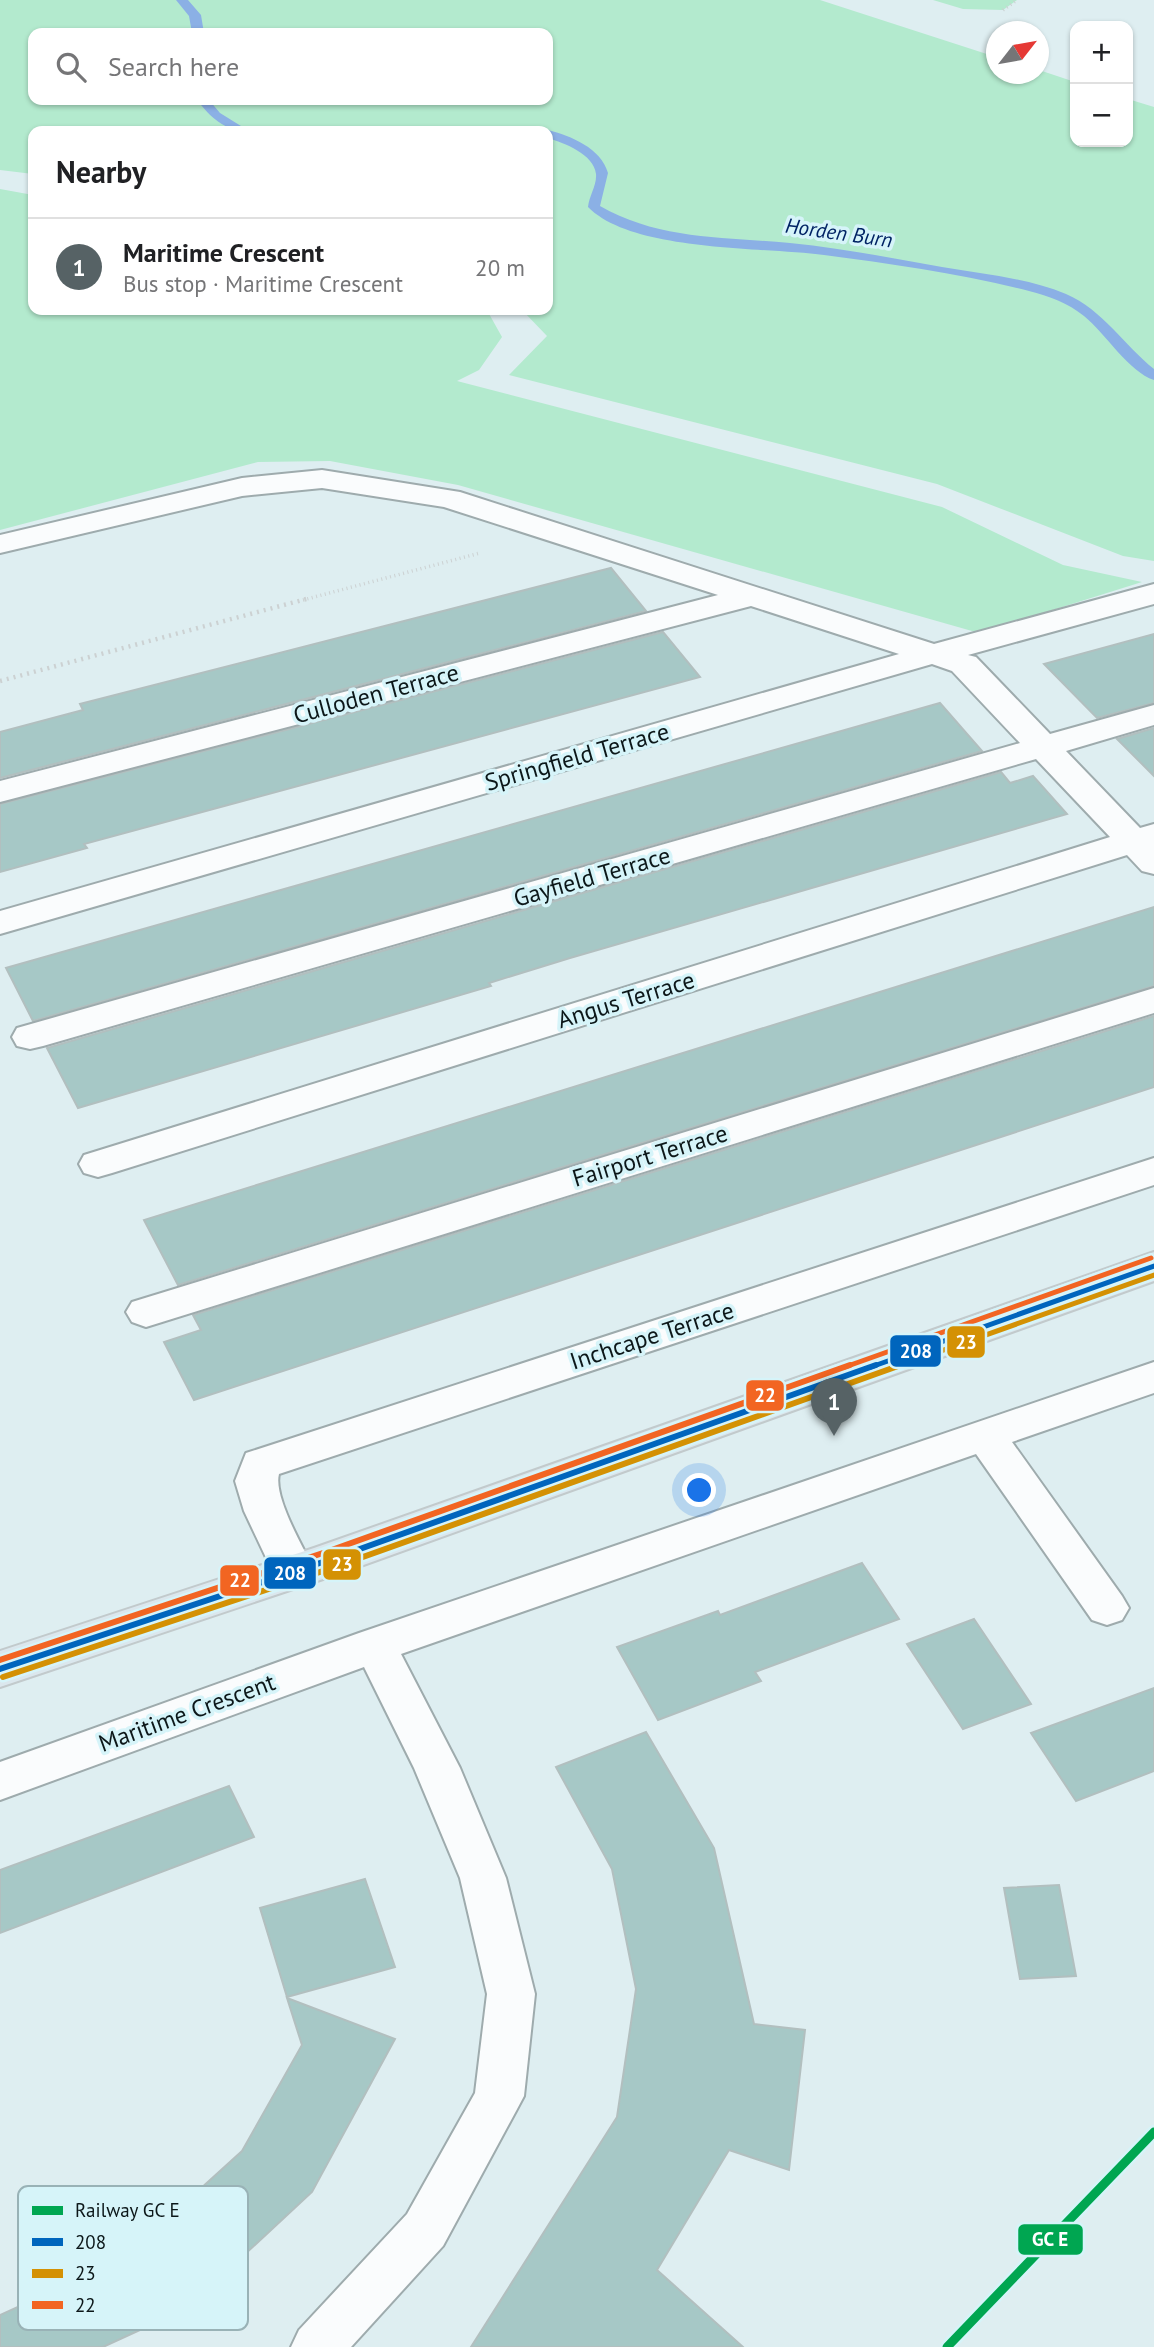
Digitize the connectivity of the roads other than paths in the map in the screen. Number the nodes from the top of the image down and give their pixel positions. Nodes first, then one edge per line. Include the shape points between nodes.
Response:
1 (0, 544) edge
2 (1154, 594) edge
3 (753, 596) junction
4 (933, 654) junction
5 (1154, 715) edge
6 (1045, 748) junction
7 (0, 792) edge
8 (1147, 847) edge
9 (0, 923) edge
10 (1154, 1000) edge
11 (30, 1037) dead end
12 (98, 1164) dead end
13 (1154, 1171) edge
14 (1154, 1266) edge
15 (146, 1312) dead end
16 (1154, 1377) edge
17 (985, 1435) junction
18 (293, 1571) junction
19 (1107, 1608) dead end
20 (375, 1645) junction
21 (0, 1669) edge
22 (0, 1781) edge
23 (317, 2347) edge

1 - 3 street via 242,487 322,479 449,499
2 - 4 street, Springfield Terrace
3 - 4 street
3 - 7 street, Culloden Terrace
4 - 6 street via 964,664
4 - 9 street, Springfield Terrace
5 - 6 street, Gayfield Terrace
6 - 8 street
6 - 11 street, Gayfield Terrace
8 - 12 street, Angus Terrace
10 - 15 street, Fairport Terrace
13 - 18 street, Inchcape Terrace via 261,1464 256,1481
14 - 18 main road
16 - 17 street, Maritime Crescent
17 - 19 street
17 - 20 street, Maritime Crescent
18 - 21 main road
20 - 22 street, Maritime Crescent
20 - 23 street via 437,1768 483,1878 511,1994 499,2096 425,2230

